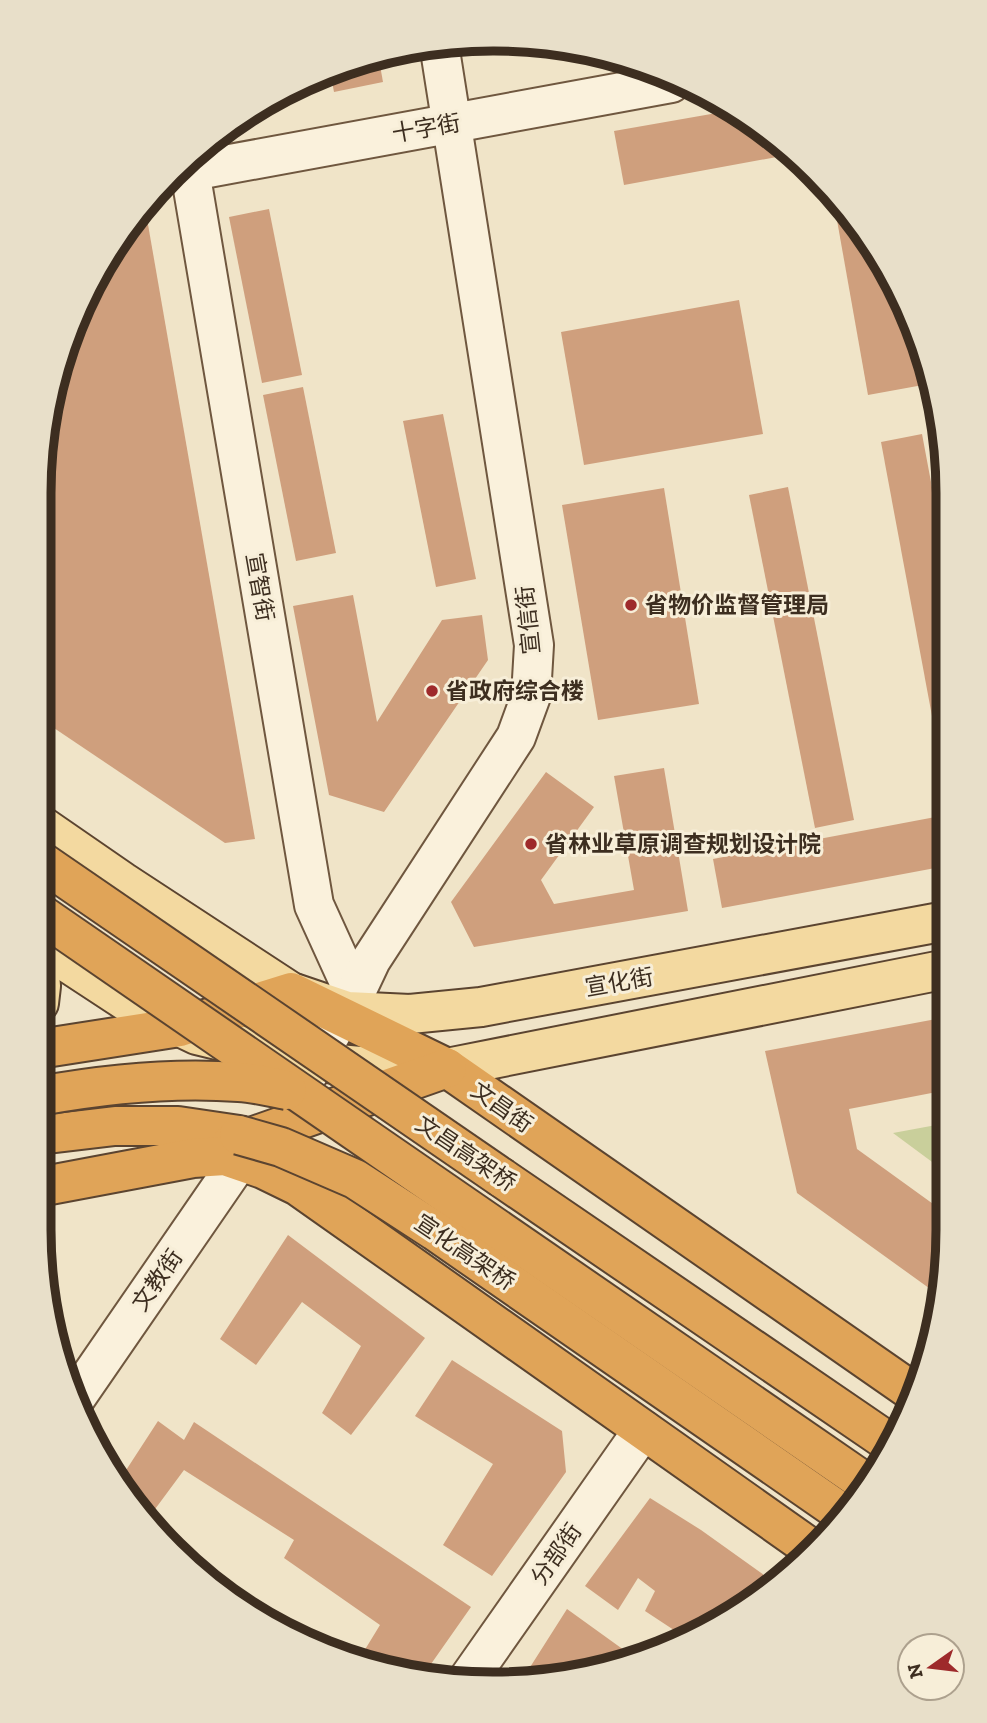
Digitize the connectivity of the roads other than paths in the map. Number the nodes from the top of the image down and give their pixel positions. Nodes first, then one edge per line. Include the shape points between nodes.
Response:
1 (441, 55) edge
2 (664, 84) edge
3 (453, 123) junction
4 (190, 171) edge
5 (186, 174) edge
6 (51, 832) edge
7 (51, 868) edge
8 (51, 921) edge
9 (936, 923) edge
10 (51, 952) edge
11 (936, 970) edge
12 (291, 992) junction
13 (348, 1007) junction
14 (180, 1027) junction
15 (51, 1047) edge
16 (315, 1062) junction
17 (447, 1069) junction
18 (51, 1094) edge
19 (278, 1127) junction
20 (51, 1134) edge
21 (193, 1158) junction
22 (239, 1161) junction
23 (502, 1178) junction
24 (51, 1185) edge
25 (907, 1388) edge
26 (81, 1391) edge
27 (643, 1430) junction
28 (883, 1439) edge
29 (860, 1479) edge
30 (836, 1509) edge
31 (805, 1544) edge
32 (474, 1671) edge

1 - 3 street, 宣信街
2 - 3 street, 十字街
3 - 4 street, 十字街
3 - 13 street, 宣信街 via 534,645 531,696 516,737 371,960
5 - 13 street, 宣智街 via 314,905
6 - 12 main road
7 - 23 highway, 文昌高架桥, bridge
8 - 29 highway, 文昌高架桥, bridge
9 - 13 main road, 宣化街 via 481,1007 410,1014
10 - 14 main road, 文昌街 via 126,1001
11 - 17 main road
12 - 13 highway
12 - 14 highway
13 - 16 street, 宣信街
13 - 17 highway
14 - 15 highway
14 - 16 main road, 文昌街
16 - 17 main road, 文昌街
16 - 19 street, 宣信街
17 - 19 highway
17 - 25 highway, 文昌街
18 - 23 highway, bridge via 166,1080 267,1086 318,1096 379,1119
19 - 21 highway
20 - 30 highway, 宣化高架桥, bridge via 114,1126 178,1126 227,1133 281,1147 355,1179
21 - 22 highway via 225,1156
21 - 24 highway
22 - 26 street, 文教街
22 - 27 highway via 298,1186
23 - 28 highway, 文昌高架桥
27 - 31 highway
27 - 32 street, 分部街

